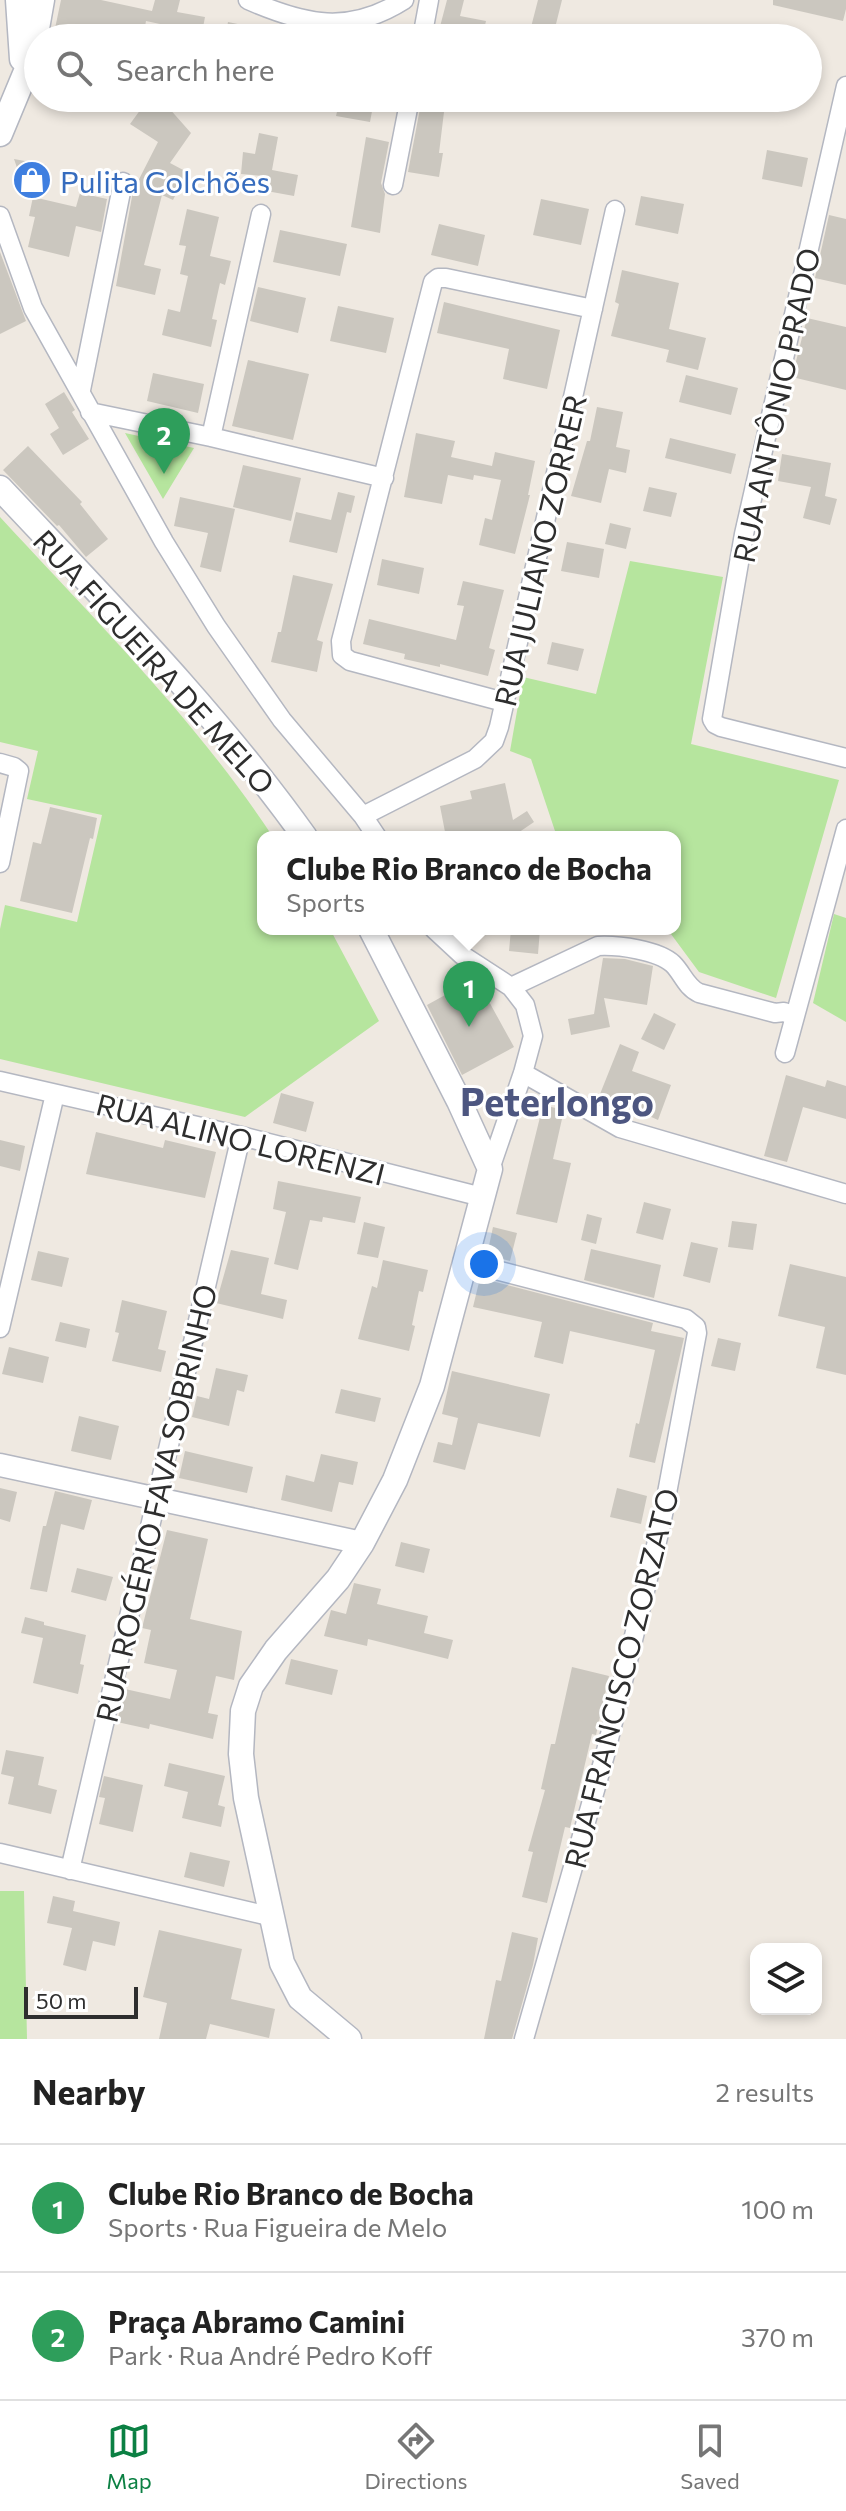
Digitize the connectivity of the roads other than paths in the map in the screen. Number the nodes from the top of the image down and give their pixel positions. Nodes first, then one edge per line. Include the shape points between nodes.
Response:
1 (18, 0) edge
2 (42, 0) edge
3 (248, 0) edge
4 (404, 0) edge
5 (429, 0) edge
6 (38, 24) edge
7 (425, 24) edge
8 (23, 78) joint
9 (846, 86) edge
10 (407, 112) edge
11 (0, 134) edge
12 (123, 182) dead end
13 (393, 185) dead end
14 (615, 210) dead end
15 (261, 214) dead end
16 (0, 216) edge
17 (593, 309) junction
18 (81, 390) junction
19 (90, 412) junction
20 (211, 437) junction
21 (384, 478) junction
22 (0, 488) edge
23 (504, 702) junction
24 (846, 758) edge
25 (7, 765) edge
26 (8, 787) edge
27 (363, 816) junction
28 (846, 829) edge
29 (300, 831) edge
30 (373, 831) edge
31 (0, 863) edge
32 (374, 935) edge
33 (440, 935) edge
34 (511, 987) junction
35 (795, 1016) junction
36 (785, 1053) dead end
37 (523, 1073) junction
38 (0, 1081) edge
39 (55, 1094) junction
40 (241, 1136) junction
41 (490, 1169) junction
42 (846, 1194) edge
43 (482, 1197) junction
44 (465, 1262) junction
45 (0, 1328) edge
46 (0, 1465) edge
47 (156, 1499) junction
48 (362, 1543) junction
49 (0, 1853) edge
50 (70, 1870) junction
51 (273, 1917) junction
52 (349, 2039) edge
53 (524, 2039) edge

1 - 8 main road
2 - 6 main road
3 - 4 street via 324,23 360,22
5 - 7 street
8 - 11 main road
9 - 24 street, RUA ANTÔNIO PRADO via 744,534 712,719
10 - 13 street
12 - 18 street
14 - 17 street, RUA JULIANO ZORRER
15 - 20 street
16 - 18 street via 33,308
17 - 21 street via 446,278 433,282
17 - 23 street, RUA JULIANO ZORRER
18 - 19 street
19 - 20 street
19 - 27 street via 216,626 282,720
20 - 21 street
21 - 23 street via 341,641 342,655
22 - 29 main road, RUA FIGUEIRA DE MELO via 169,668
23 - 27 street, RUA JULIANO ZORRER via 494,741 482,755
25 - 26 street via 19,771
26 - 31 street
27 - 30 street
28 - 35 street
32 - 41 main road
33 - 34 street
34 - 35 street via 598,946 614,945 669,961 699,993
34 - 37 street via 525,1005 533,1036
35 - 36 street
37 - 41 street
37 - 42 street via 620,1128
38 - 39 street, RUA ALINO LORENZI
39 - 40 street, RUA ALINO LORENZI
39 - 45 street
40 - 43 street, RUA ALINO LORENZI
40 - 47 street, RUA ROGÉRIO FAVA SOBRINHO
41 - 43 main road
43 - 44 main road
44 - 48 main road via 432,1386 395,1480
44 - 53 street, RUA FRANCISCO ZORZATO via 686,1319 697,1333 661,1525 605,1755
46 - 47 street
47 - 48 street
47 - 50 street, RUA ROGÉRIO FAVA SOBRINHO
48 - 51 main road via 276,1650 251,1686 243,1711 246,1798
49 - 50 street
50 - 51 street
51 - 52 main road via 282,1963 300,1998

